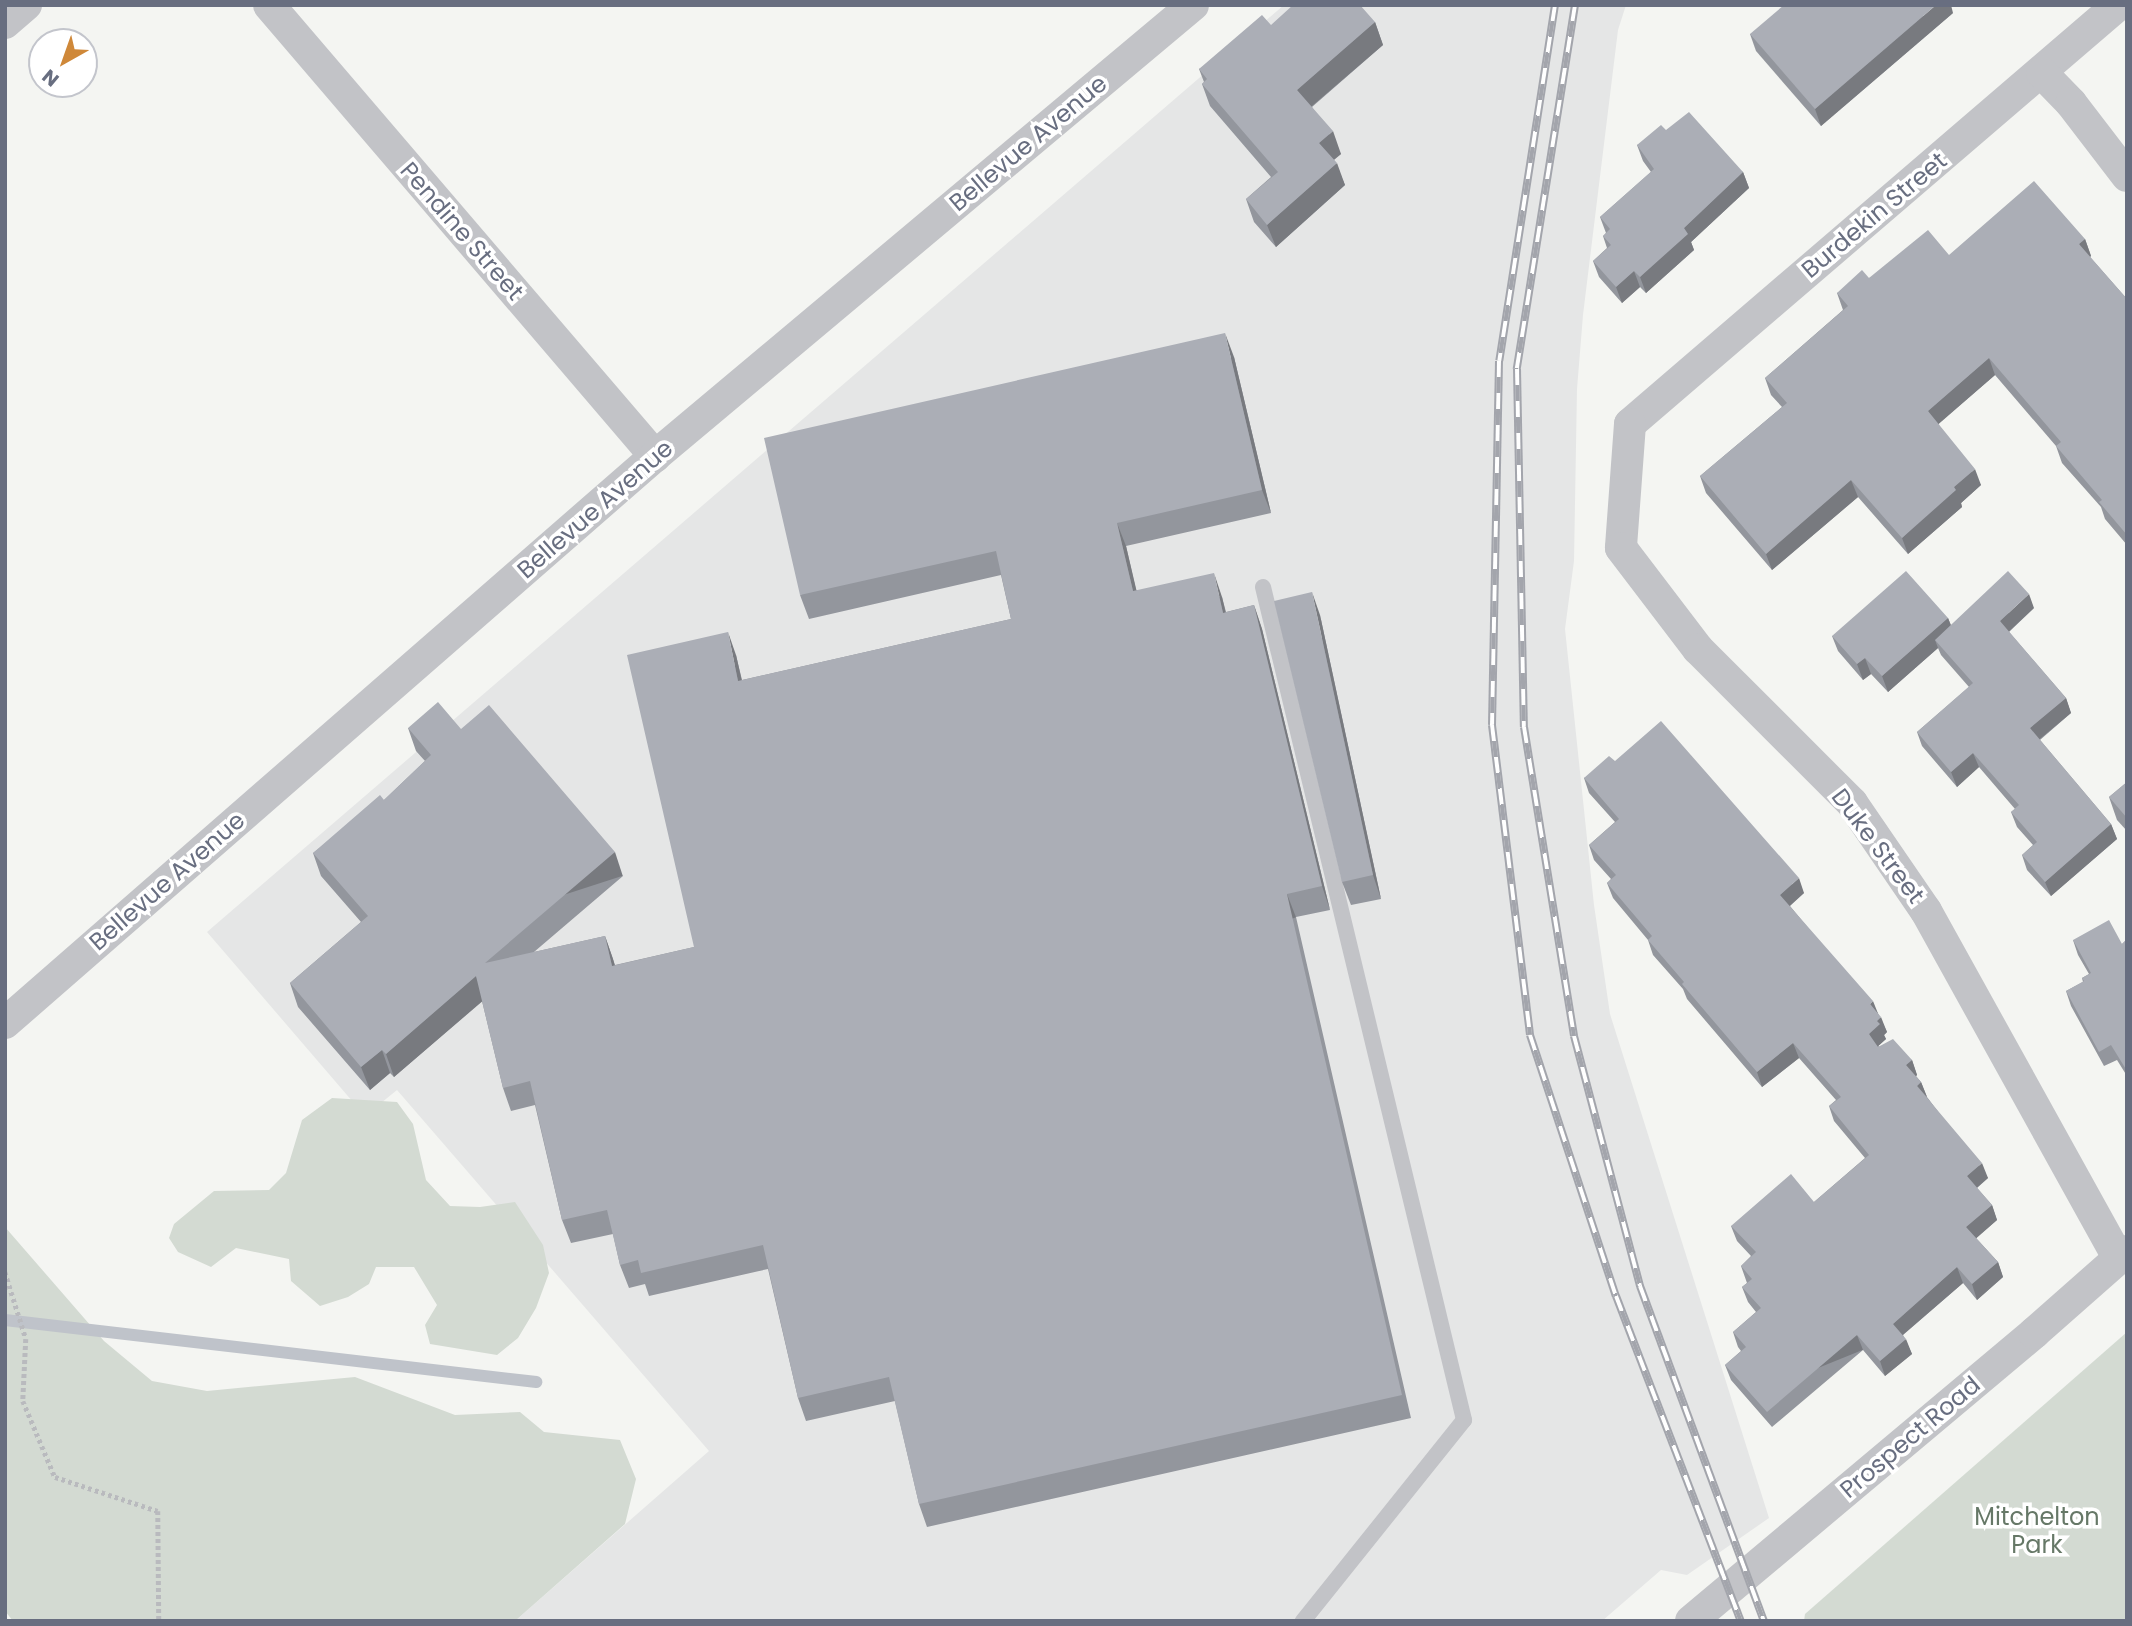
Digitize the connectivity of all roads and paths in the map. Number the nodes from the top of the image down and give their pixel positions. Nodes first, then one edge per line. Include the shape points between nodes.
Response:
1 (26, 5) edge
2 (270, 5) edge
3 (1193, 5) edge
4 (2118, 5) edge
5 (5, 23) edge
6 (2042, 73) junction
7 (2127, 176) edge
8 (1629, 424) joint
9 (655, 456) junction
10 (1263, 587) dead end
11 (5, 1023) edge
12 (2122, 1255) edge
13 (5, 1272) edge
14 (159, 1621) edge
15 (1303, 1621) edge
16 (1691, 1621) edge

1 - 5 street
2 - 9 street, Pendine Street
3 - 9 street, Bellevue Avenue
4 - 6 street, Burdekin Street
6 - 7 street
6 - 8 street, Burdekin Street
8 - 12 street, Duke Street via 1621,548 1698,649 1852,803 1926,911
9 - 11 street, Bellevue Avenue
10 - 15 lane via 1464,1420
12 - 16 street, Prospect Road
13 - 14 path via 26,1339 23,1401 55,1477 158,1511

